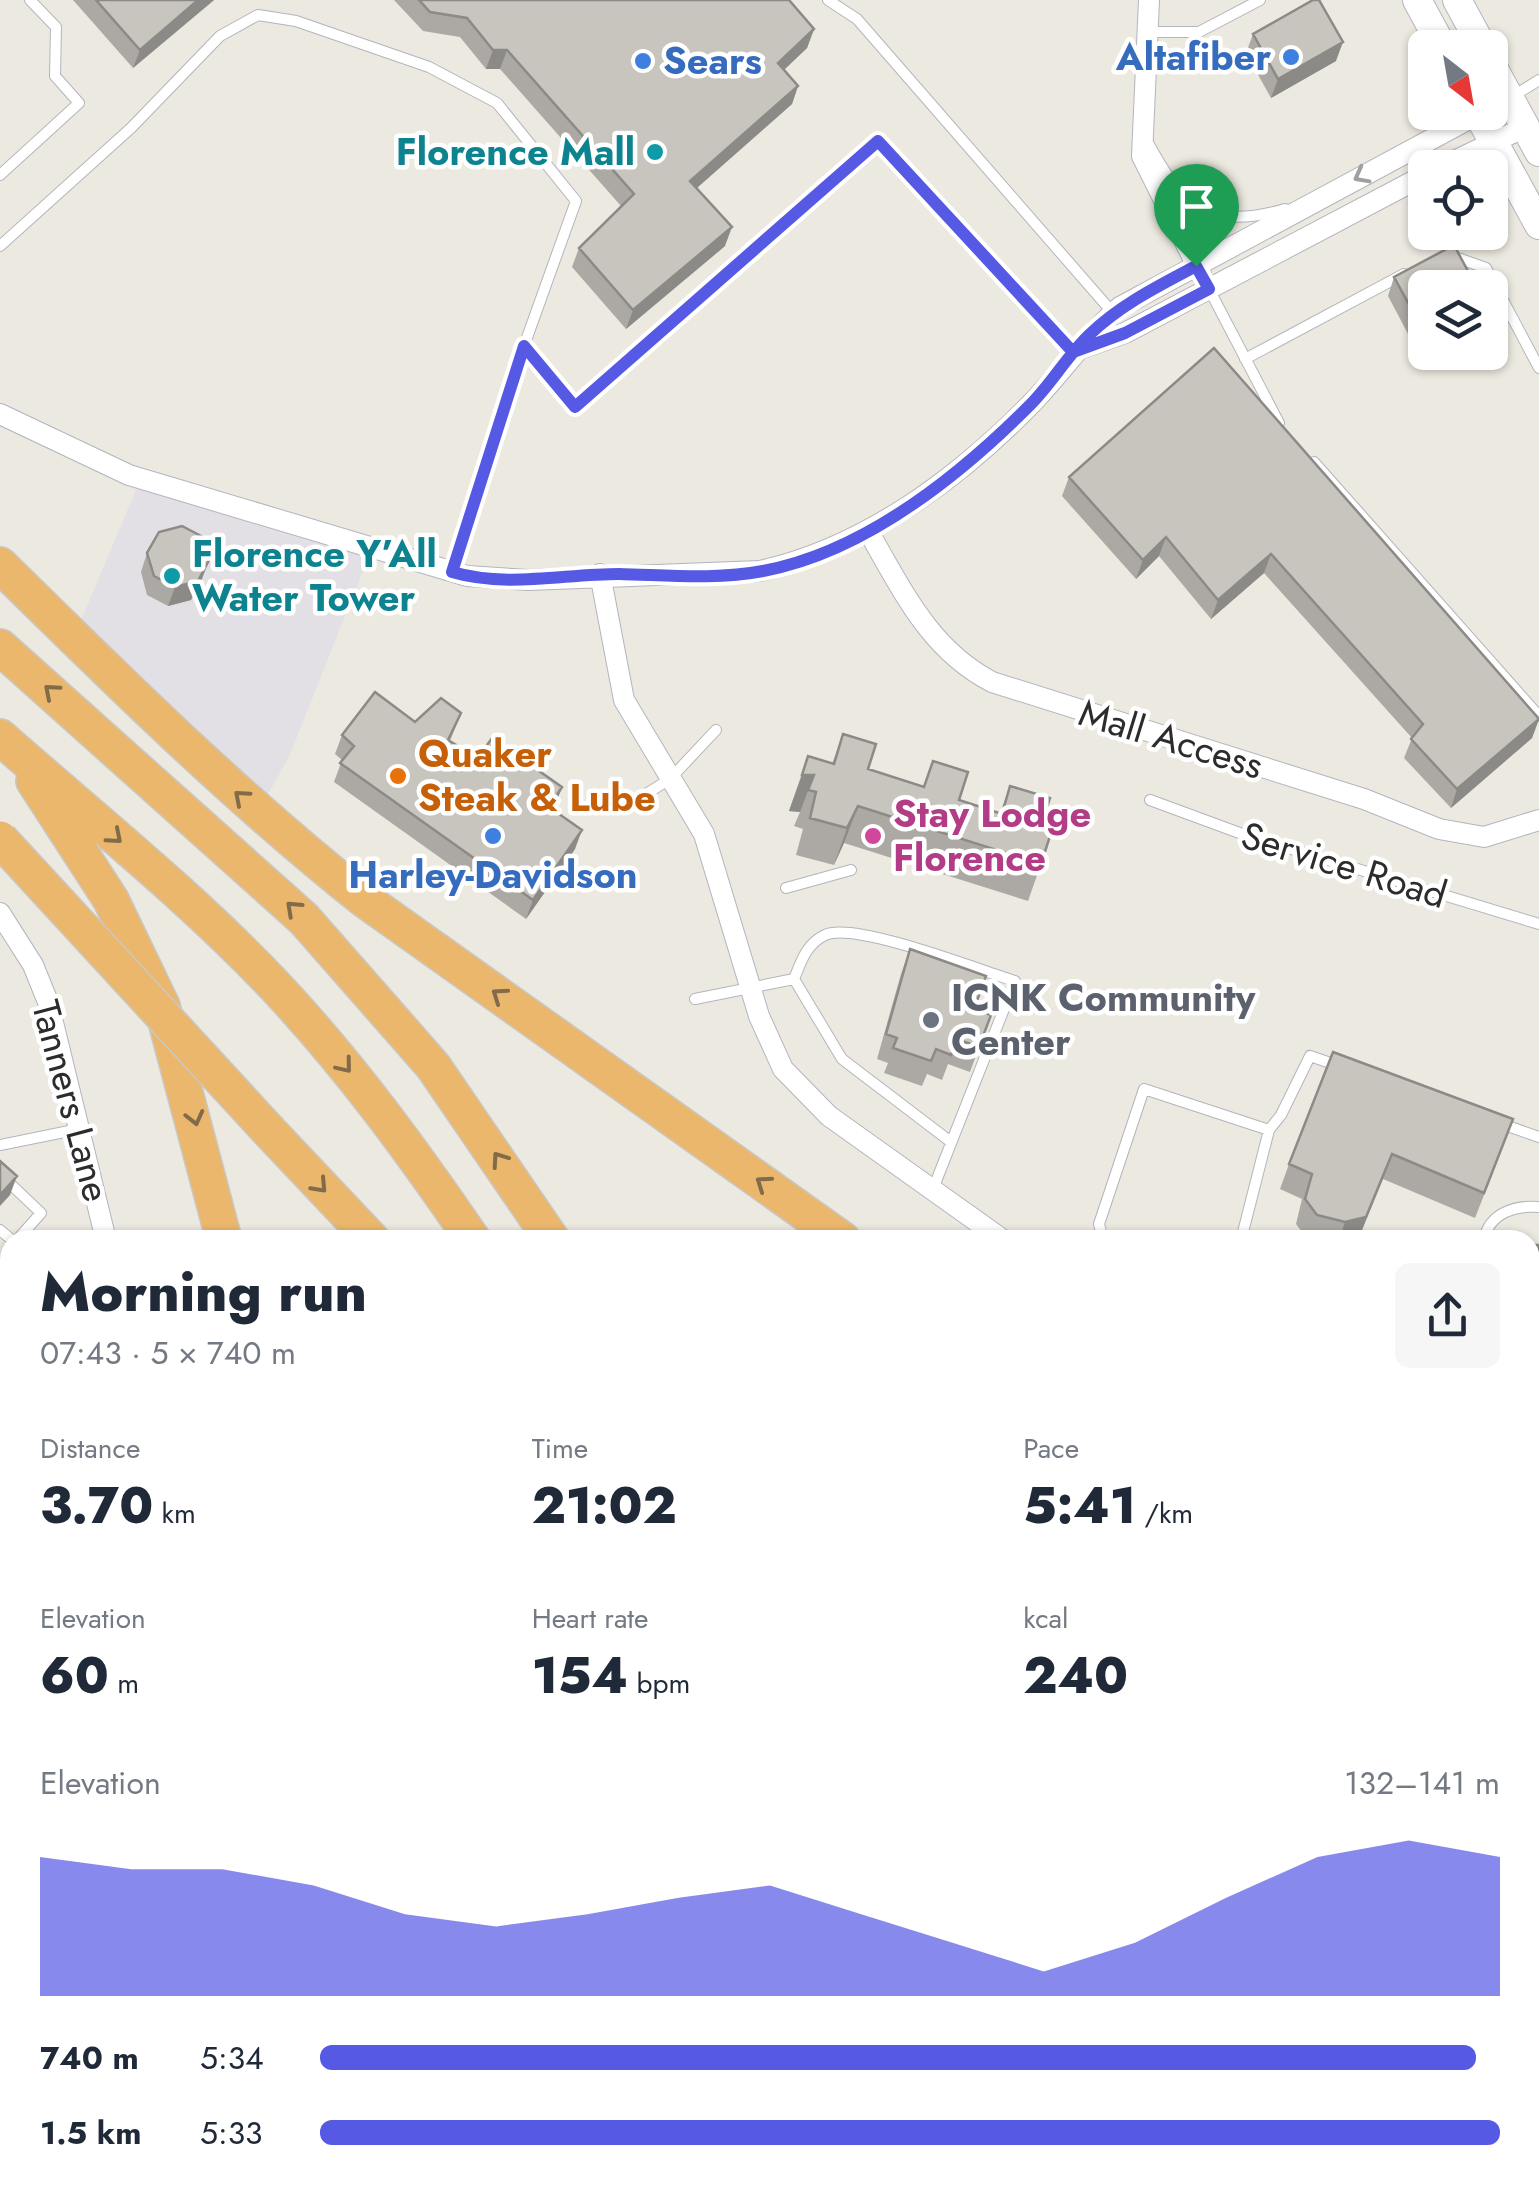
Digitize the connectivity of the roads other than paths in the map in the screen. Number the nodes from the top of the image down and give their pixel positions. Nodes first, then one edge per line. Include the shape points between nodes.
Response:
1 (30, 0) edge
2 (828, 0) edge
3 (1148, 0) edge
4 (1260, 0) edge
5 (1417, 0) edge
6 (1458, 0) edge
7 (1433, 30) edge
8 (1473, 30) edge
9 (1146, 32) junction
10 (1214, 54) dead end
11 (1144, 66) junction
12 (1539, 80) edge
13 (1508, 98) edge
14 (1508, 115) edge
15 (1532, 123) edge
16 (1140, 127) junction
17 (1449, 130) edge
18 (1492, 130) edge
19 (1494, 143) junction
20 (1479, 150) edge
21 (1539, 152) edge
22 (0, 175) edge
23 (1408, 184) edge
24 (1315, 201) junction
25 (1539, 225) edge
26 (0, 246) edge
27 (1434, 258) edge
28 (1196, 266) junction
29 (1417, 267) edge
30 (1209, 289) junction
31 (1113, 313) junction
32 (524, 346) junction
33 (1073, 352) junction
34 (1244, 359) junction
35 (1539, 368) edge
36 (0, 414) edge
37 (1292, 438) edge
38 (1301, 448) edge
39 (868, 531) junction
40 (0, 565) edge
41 (452, 572) junction
42 (600, 574) junction
43 (0, 647) edge
44 (1539, 716) edge
45 (716, 730) dead end
46 (8, 743) edge
47 (670, 779) junction
48 (1150, 800) dead end
49 (622, 810) dead end
50 (1539, 820) edge
51 (0, 838) edge
52 (851, 870) dead end
53 (786, 888) dead end
54 (0, 913) edge
55 (1539, 924) edge
56 (794, 979) junction
57 (751, 988) junction
58 (695, 999) dead end
59 (1363, 1074) edge
60 (1486, 1118) edge
61 (80, 1128) junction
62 (1269, 1130) junction
63 (1539, 1137) edge
64 (951, 1142) junction
65 (0, 1144) edge
66 (0, 1174) edge
67 (932, 1189) junction
68 (1539, 1207) edge
69 (24, 1230) edge
70 (104, 1230) edge
71 (222, 1230) edge
72 (363, 1230) edge
73 (465, 1230) edge
74 (545, 1230) edge
75 (829, 1230) edge
76 (989, 1230) edge
77 (1100, 1230) edge
78 (1244, 1230) edge
79 (1487, 1230) edge

1 - 22 lane via 56,27 55,76 79,103
2 - 31 lane via 857,20
3 - 9 street
4 - 9 lane via 1199,32
5 - 7 main road
6 - 8 main road
9 - 11 street
10 - 11 lane
11 - 16 street
12 - 13 lane
14 - 15 main road
15 - 19 street
15 - 21 main road
16 - 24 lane via 1161,167 1202,211 1243,220
16 - 28 street via 1151,180
17 -> 24 street
18 - 19 main road
19 - 20 street
19 - 25 main road
23 - 30 street
24 - 28 street
26 - 32 lane via 131,128 220,36 258,14 296,21 429,67 497,103 576,201
27 - 35 lane via 1486,268
28 - 30 street
28 - 31 street
29 - 34 lane
30 - 33 street
30 - 34 lane
31 - 33 street
32 - 33 lane via 575,407 878,141
32 - 41 lane
33 - 39 street via 982,449
34 - 37 lane
36 - 41 street via 130,475
38 - 44 lane
39 - 42 street via 760,572
39 - 50 street, Mall Access via 922,624 967,669 992,682 1364,799 1440,830 1484,837
75 -> 40 highway via 365,900 188,748
41 - 42 street via 528,580
42 - 47 street via 620,689
74 -> 43 highway via 433,1066 315,931
45 - 47 lane
46 -> 71 highway via 144,962 190,1098
46 -> 73 highway via 275,986 400,1133
47 - 49 lane
47 - 57 street via 710,848
48 - 55 lane, Service Road
51 -> 72 highway, bridge
52 - 53 lane
54 - 61 street, Tanners Lane via 48,1002
56 - 57 lane
56 - 64 lane via 842,1058
56 - 64 lane via 807,948 827,934 865,934 1015,981
57 - 58 lane
57 - 67 street via 772,1049 794,1083
59 - 62 lane via 1310,1056
60 - 63 lane
61 - 65 lane
61 - 70 street, Tanners Lane
62 - 77 lane via 1144,1088
62 - 78 lane
64 - 67 lane
66 - 69 lane via 40,1212
67 - 76 street
68 - 79 lane via 1504,1211

